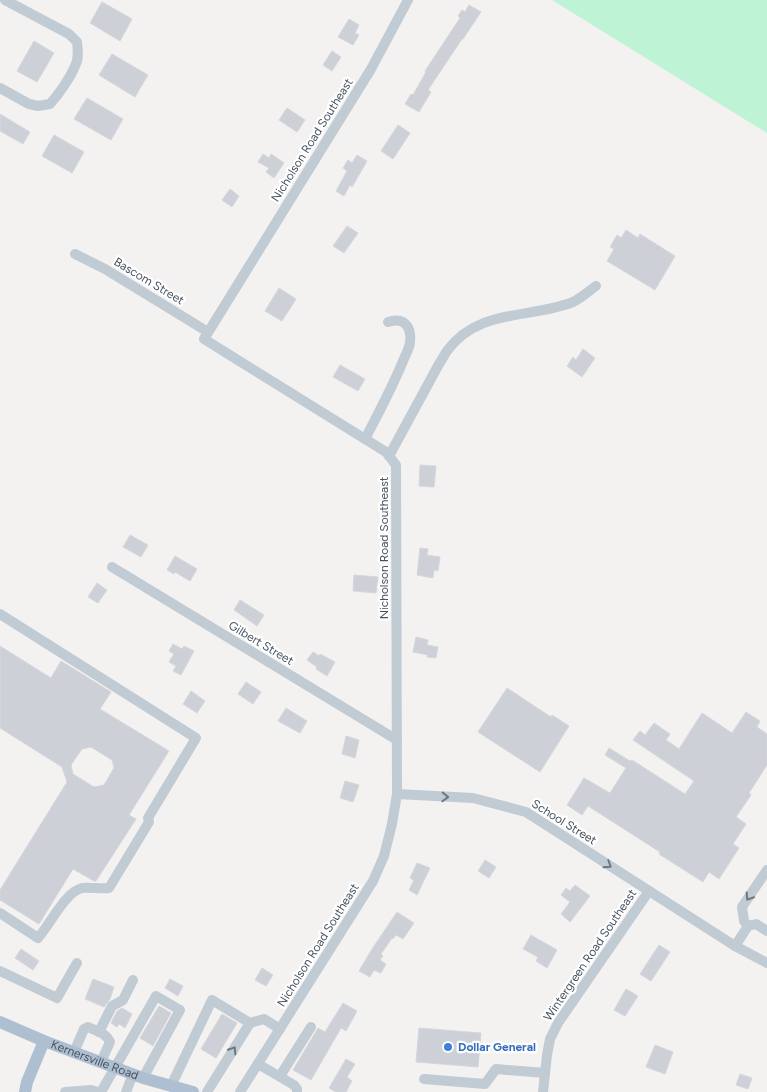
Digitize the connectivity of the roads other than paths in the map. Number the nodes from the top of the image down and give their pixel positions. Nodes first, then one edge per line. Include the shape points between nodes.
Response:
1 (5, 0) edge
2 (408, 0) edge
3 (0, 88) edge
4 (76, 254) dead end
5 (596, 286) dead end
6 (388, 322) dead end
7 (208, 332) junction
8 (365, 440) junction
9 (389, 456) junction
10 (112, 567) dead end
11 (0, 614) edge
12 (397, 740) junction
13 (397, 794) junction
14 (767, 870) edge
15 (649, 891) junction
16 (0, 913) edge
17 (748, 926) junction
18 (767, 931) edge
19 (736, 946) junction
20 (76, 963) dead end
21 (767, 963) edge
22 (0, 971) edge
23 (133, 980) dead end
24 (0, 1022) edge
25 (250, 1023) junction
26 (311, 1027) dead end
27 (280, 1029) junction
28 (99, 1032) junction
29 (44, 1041) junction
30 (74, 1052) junction
31 (101, 1062) junction
32 (258, 1064) junction
33 (116, 1068) junction
34 (545, 1073) junction
35 (138, 1076) junction
36 (280, 1076) junction
37 (424, 1079) dead end
38 (171, 1086) junction
39 (187, 1091) edge
40 (25, 1092) edge
41 (65, 1092) edge
42 (100, 1092) edge
43 (126, 1092) edge
44 (207, 1092) edge
45 (240, 1092) edge
46 (297, 1092) edge
47 (543, 1092) edge

1 - 3 street via 68,34 77,42 78,53 76,66 50,104 29,104
2 - 7 street, Nicholson Road Southeast via 371,69
4 - 7 street, Bascom Street
5 - 9 street via 576,301 551,309 497,318 459,338 447,350
6 - 8 street via 402,320 409,331 410,343 396,380
7 - 8 street via 204,339
8 - 9 street
9 - 12 street, Nicholson Road Southeast via 396,465
10 - 12 street, Gilbert Street
11 - 16 street via 196,738 109,888 81,888 66,898 38,938
12 - 13 street, Nicholson Road Southeast
13 -> 15 street, School Street via 473,798 526,812
13 - 27 street, Nicholson Road Southeast via 384,856 373,880
14 -> 17 street via 742,908
15 - 19 street, School Street
15 - 34 street, Wintergreen Road Southeast via 558,1023 550,1039
17 - 18 street via 756,924
17 - 19 street
19 - 21 street, School Street
20 - 22 street via 57,998
23 - 28 street via 123,1000 112,1006
24 - 29 main road, Kernersville Road
25 - 27 street via 264,1019
25 - 38 street via 212,1000
44 -> 25 street
26 - 36 street
27 - 32 street, Nicholson Road Southeast
28 - 30 street via 88,1027 84,1029
28 - 31 street via 106,1034 110,1042
29 - 30 main road, Kernersville Road
29 - 40 main road
30 - 31 main road, Kernersville Road
31 - 33 main road, Kernersville Road
32 - 36 street
32 - 45 street, Nicholson Road Southeast
33 - 35 main road, Kernersville Road
33 - 35 street via 156,996 180,1010
33 - 42 street
34 - 37 street via 496,1068 485,1084
34 - 47 street, Wintergreen Road Southeast
35 - 38 main road, Kernersville Road
35 - 43 street
36 - 46 street via 294,1085
38 - 39 main road, Kernersville Road
41 - 42 street

